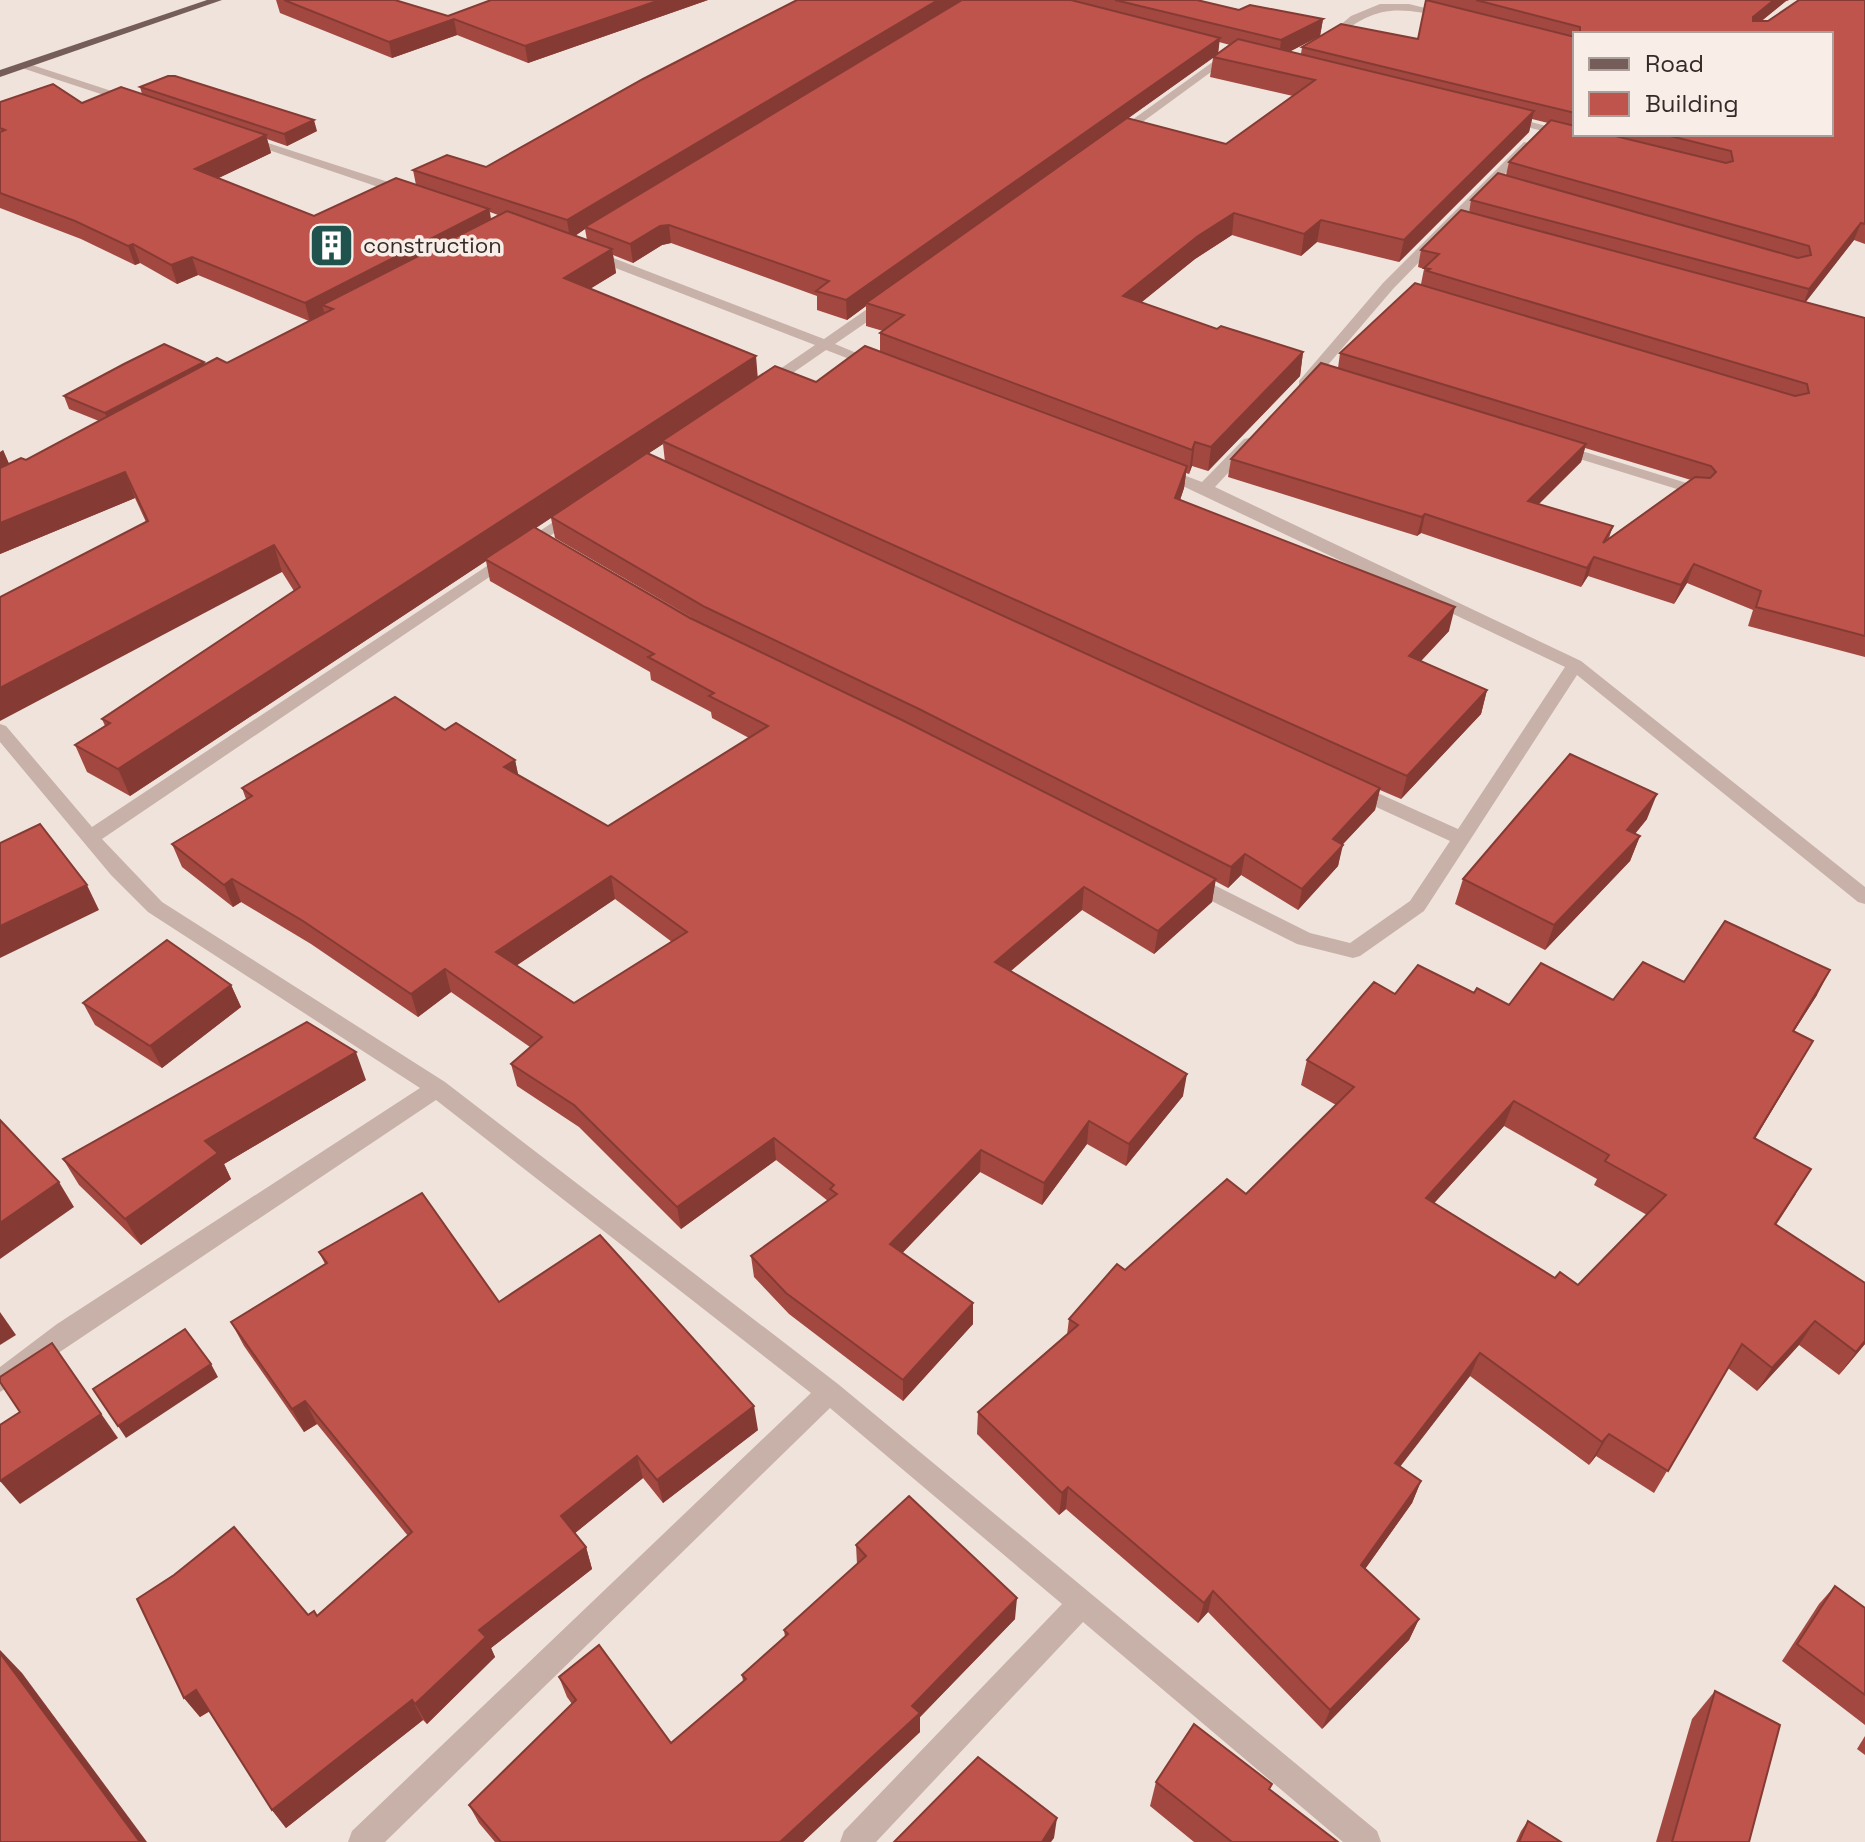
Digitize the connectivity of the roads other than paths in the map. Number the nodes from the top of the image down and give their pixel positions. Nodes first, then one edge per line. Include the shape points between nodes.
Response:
1 (217, 0) edge
2 (1458, 18) edge
3 (1313, 48) edge
4 (1231, 53) edge
5 (26, 66) junction
6 (0, 74) edge
7 (147, 106) edge
8 (1498, 117) edge
9 (1544, 128) junction
10 (238, 136) edge
11 (1573, 136) edge
12 (1574, 136) edge
13 (1589, 140) edge
14 (1105, 145) edge
15 (1489, 181) junction
16 (1504, 185) edge
17 (419, 197) edge
18 (1452, 219) junction
19 (1467, 223) edge
20 (571, 247) edge
21 (1388, 286) junction
22 (1403, 290) edge
23 (902, 291) edge
24 (826, 345) junction
25 (899, 373) edge
26 (750, 396) edge
27 (1293, 396) edge
28 (1260, 430) edge
29 (1551, 446) edge
30 (1147, 466) edge
31 (1205, 488) junction
32 (1698, 491) edge
33 (587, 505) edge
34 (1575, 665) junction
35 (0, 730) edge
36 (1344, 785) edge
37 (91, 837) junction
38 (1460, 838) junction
39 (1167, 869) edge
40 (1865, 897) edge
41 (437, 1088) junction
42 (0, 1381) edge
43 (829, 1392) junction
44 (1080, 1605) junction
45 (363, 1842) edge
46 (855, 1842) edge
47 (1366, 1842) edge

1 - 5 main road
2 - 3 street via 1400,2 1376,4
4 - 14 street
5 - 6 main road
5 - 7 street
8 - 9 street
9 - 11 street
9 - 15 street
10 - 17 street
12 - 13 street
15 - 16 street
15 - 18 street
18 - 19 street
18 - 21 street
20 - 24 street
21 - 22 street
21 - 27 street via 1322,375
23 - 24 street
24 - 25 street
24 - 26 street
28 - 31 street
29 - 32 street
30 - 31 street
31 - 34 street
33 - 37 street via 544,542
34 - 38 street
34 - 40 street
35 - 37 street
36 - 38 street
37 - 41 street via 155,907
38 - 39 street via 1417,906 1353,951 1304,939
41 - 42 street
41 - 43 street
43 - 44 street
43 - 45 street
44 - 46 street
44 - 47 street

